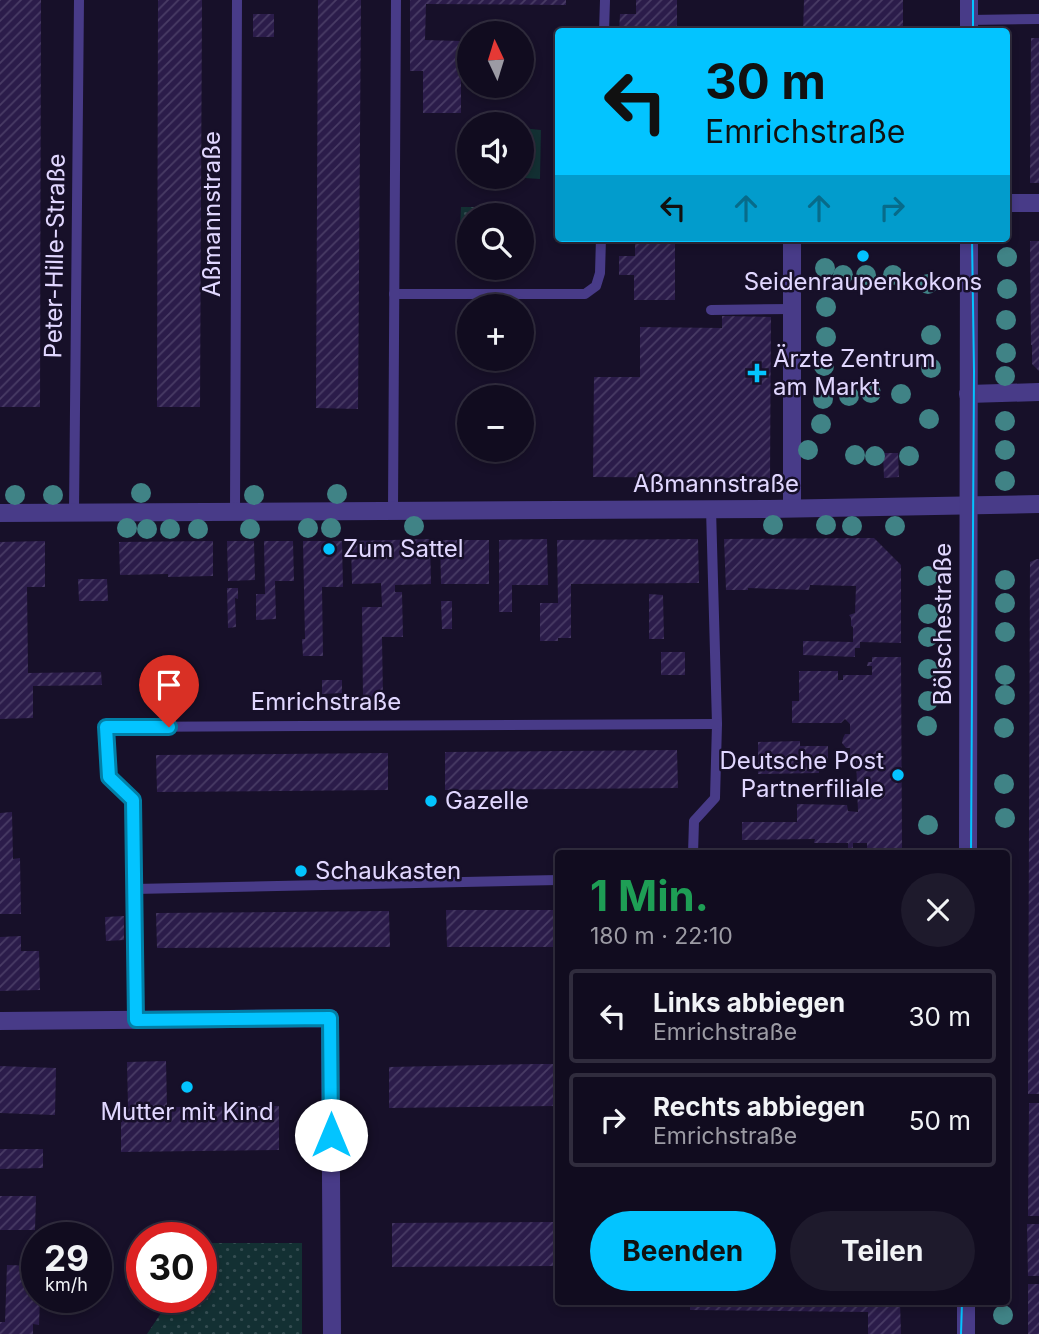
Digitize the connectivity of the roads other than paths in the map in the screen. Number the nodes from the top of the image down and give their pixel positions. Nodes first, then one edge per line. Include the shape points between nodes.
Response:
1 (79, 0) edge
2 (237, 0) edge
3 (396, 0) edge
4 (605, 0) edge
5 (969, 0) edge
6 (1039, 19) edge
7 (969, 26) edge
8 (604, 28) edge
9 (1010, 203) edge
10 (1039, 203) edge
11 (601, 242) edge
12 (792, 242) edge
13 (969, 242) edge
14 (394, 293) junction
15 (792, 309) junction
16 (711, 310) dead end
17 (1039, 392) edge
18 (968, 394) junction
19 (1039, 504) edge
20 (967, 505) junction
21 (792, 508) junction
22 (711, 509) junction
23 (393, 511) junction
24 (74, 512) junction
25 (235, 512) junction
26 (0, 513) edge
27 (717, 724) junction
28 (693, 850) edge
29 (968, 850) edge
30 (555, 880) edge
31 (134, 889) junction
32 (136, 1020) junction
33 (0, 1021) edge
34 (967, 1305) edge
35 (332, 1334) edge
36 (966, 1334) edge

1 - 24 lane, Peter-Hille-Straße
2 - 25 lane, Aßmannstraße
3 - 14 lane
4 - 8 lane
5 - 7 street
6 - 7 lane
9 - 10 street
11 - 14 lane via 600,273 596,286 585,294
12 - 15 street
13 - 18 street, Bölschestraße
14 - 23 lane
15 - 16 lane
15 - 21 street
17 - 18 street
18 - 20 street, Bölschestraße
19 - 20 street, Aßmannstraße
20 - 21 street, Aßmannstraße
20 - 29 street, Bölschestraße
21 - 22 street, Aßmannstraße
22 - 23 street, Aßmannstraße
22 - 27 lane
23 - 25 street, Aßmannstraße
24 - 25 street, Aßmannstraße
24 - 26 street, Aßmannstraße
27 - 28 lane via 715,798 694,821
27 - 31 lane, Emrichstraße via 106,727 109,777 133,800
30 - 31 lane
31 - 32 lane, Emrichstraße
32 - 33 street
32 - 35 street via 330,1018
34 - 36 street

